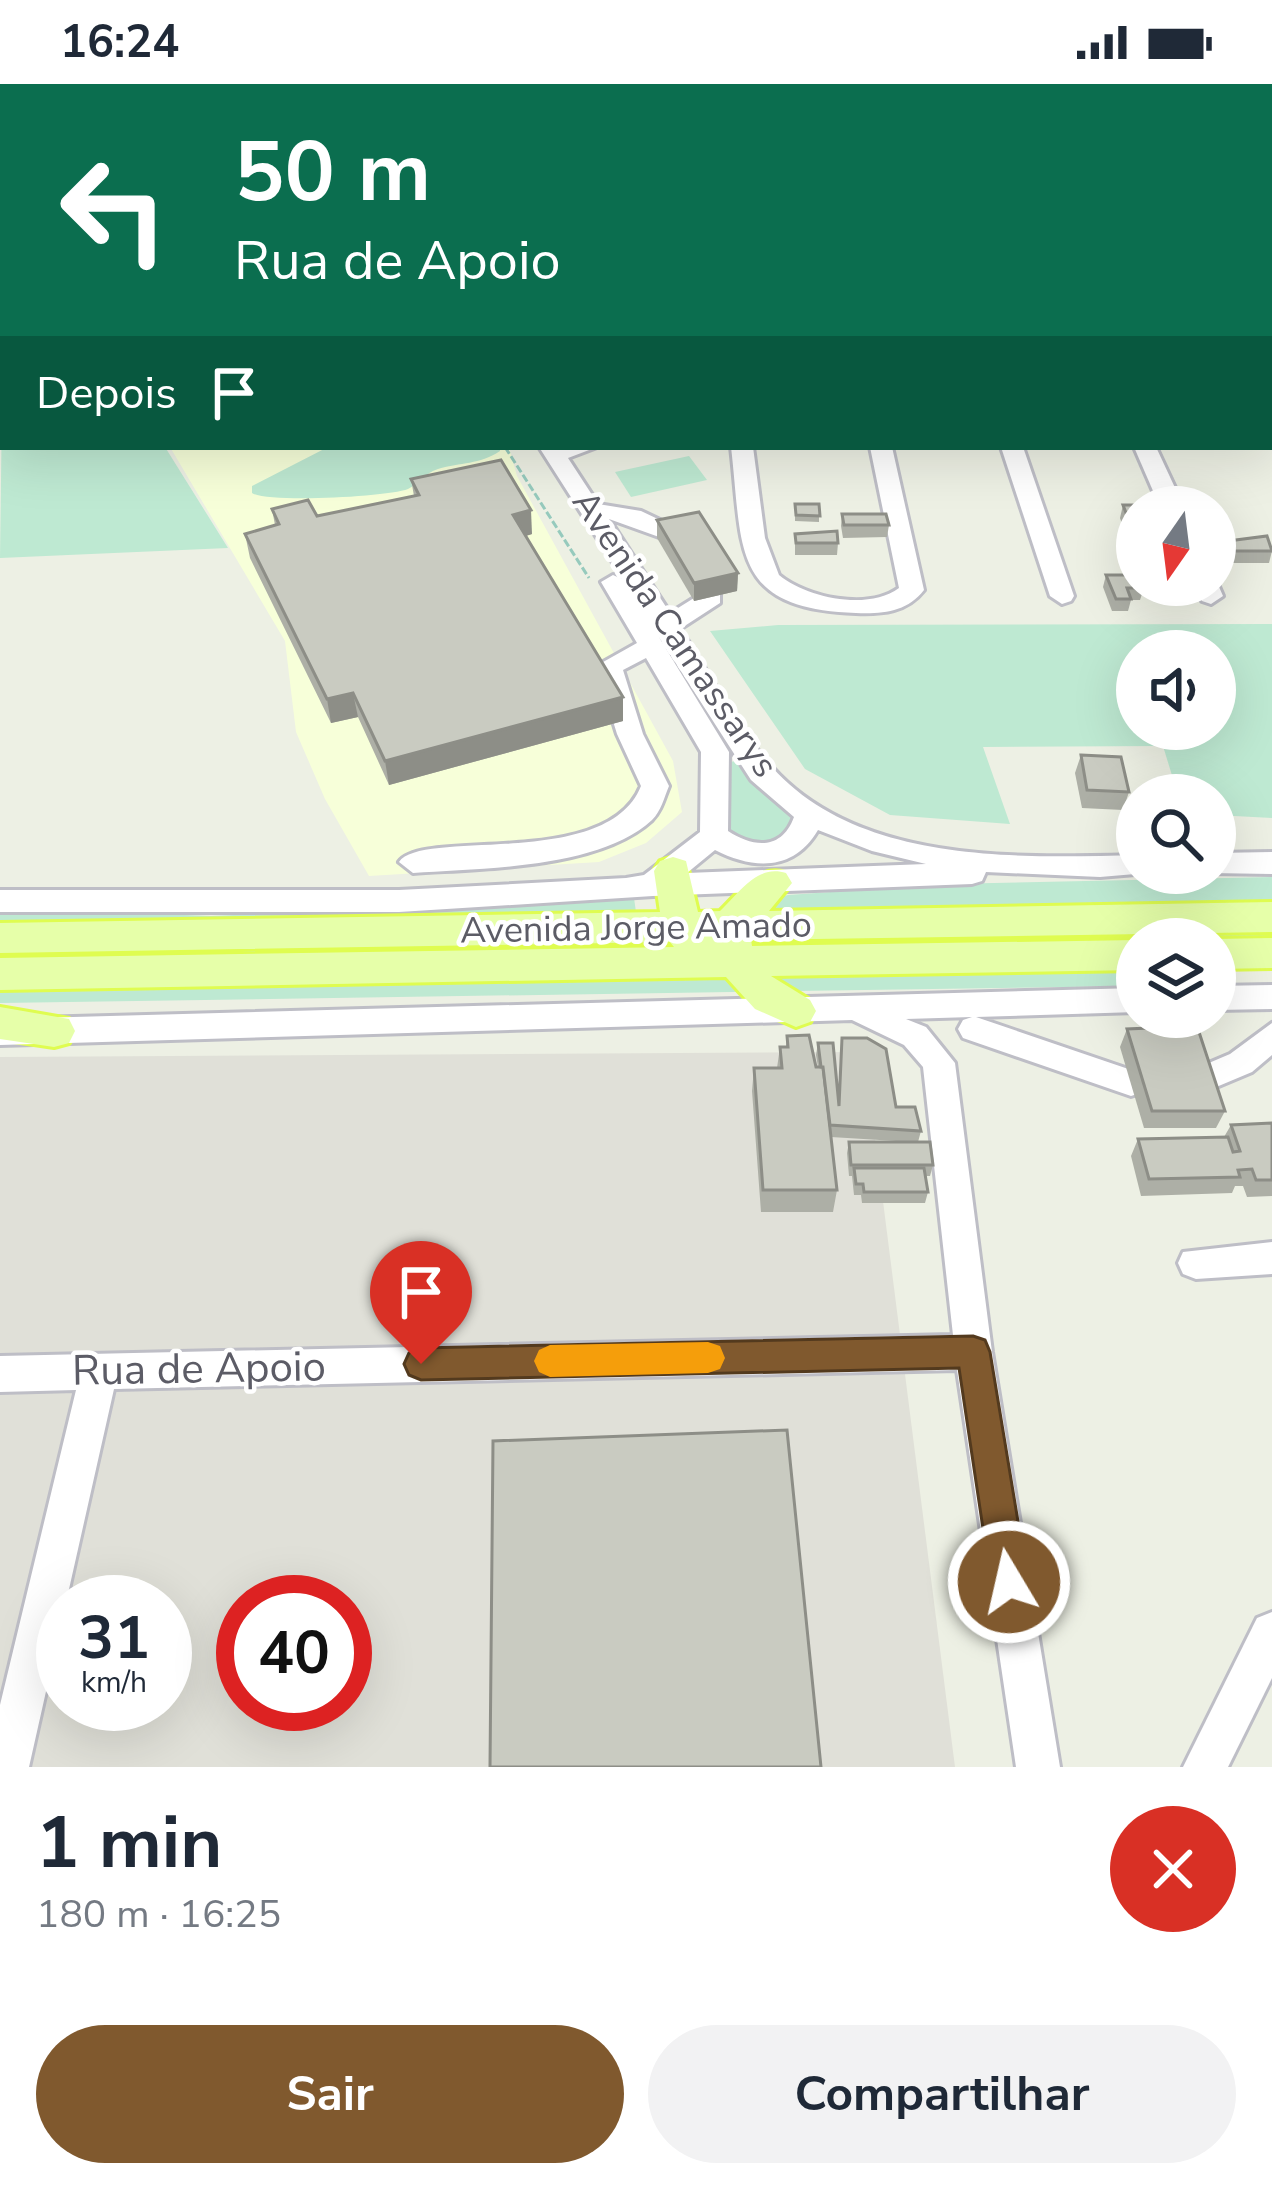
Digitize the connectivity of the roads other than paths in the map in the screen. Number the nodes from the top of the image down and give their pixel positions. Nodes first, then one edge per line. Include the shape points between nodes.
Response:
1 (529, 450) edge
2 (742, 450) edge
3 (882, 450) edge
4 (1013, 450) edge
5 (1146, 450) edge
6 (552, 451) edge
7 (1163, 486) edge
8 (592, 510) junction
9 (673, 535) edge
10 (1063, 596) dead end
11 (711, 598) edge
12 (656, 637) junction
13 (809, 814) junction
14 (714, 836) junction
15 (1272, 863) edge
16 (1236, 864) edge
17 (1116, 867) edge
18 (1050, 869) junction
19 (666, 880) junction
20 (773, 883) junction
21 (458, 898) junction
22 (0, 901) edge
23 (1272, 917) edge
24 (681, 926) junction
25 (0, 938) edge
26 (722, 950) junction
27 (1272, 953) edge
28 (1236, 954) edge
29 (1116, 956) edge
30 (1236, 957) edge
31 (1272, 963) edge
32 (0, 974) edge
33 (1272, 997) edge
34 (1236, 998) edge
35 (1116, 1001) edge
36 (999, 1004) junction
37 (784, 1006) junction
38 (848, 1010) junction
39 (0, 1027) edge
40 (974, 1030) junction
41 (54, 1031) joint
42 (1272, 1036) edge
43 (940, 1063) junction
44 (1202, 1080) edge
45 (1131, 1084) dead end
46 (1272, 1258) edge
47 (1196, 1263) dead end
48 (973, 1352) junction
49 (98, 1371) junction
50 (0, 1373) edge
51 (1272, 1633) edge
52 (7, 1767) edge
53 (1038, 1767) edge
54 (1205, 1767) edge

1 - 12 street, Avenida Camassarys
2 - 3 street via 762,573 786,598 889,605 912,590
4 - 10 street
5 - 7 street
6 - 8 street, Avenida Camassarys
8 - 9 street via 633,516
8 - 12 street, Avenida Camassarys
11 - 12 street
12 - 13 street, Avenida Camassarys via 760,773
12 - 14 street, Avenida Camassarys via 715,752
12 - 21 street via 609,666 630,734 653,774 655,795 640,818 582,845 412,862
13 - 14 street via 804,837 771,856
13 - 18 street, Avenida Camassarys via 933,853
14 - 19 street
15 - 16 street
17 - 18 street
18 - 20 street
19 - 20 street
19 - 21 street
19 - 24 main road
20 - 26 main road
21 - 22 street
23 - 26 main road, Avenida Jorge Amado
24 - 25 main road, Avenida Jorge Amado
24 - 26 main road
26 - 29 main road, Avenida Jorge Amado
26 - 32 main road, Avenida Jorge Amado
26 - 37 main road
27 - 28 main road
30 - 31 main road
33 - 34 street
35 - 36 street
36 - 38 street
36 - 40 street
37 - 38 street
37 - 41 street
38 - 43 street via 914,1036
39 - 41 main road
40 - 43 street
40 - 45 street
42 - 44 street via 1241,1063
43 - 48 street
46 - 47 street
48 - 49 street, Rua de Apoio
48 - 53 street
49 - 50 street, Rua de Apoio
49 - 52 street
51 - 54 street

